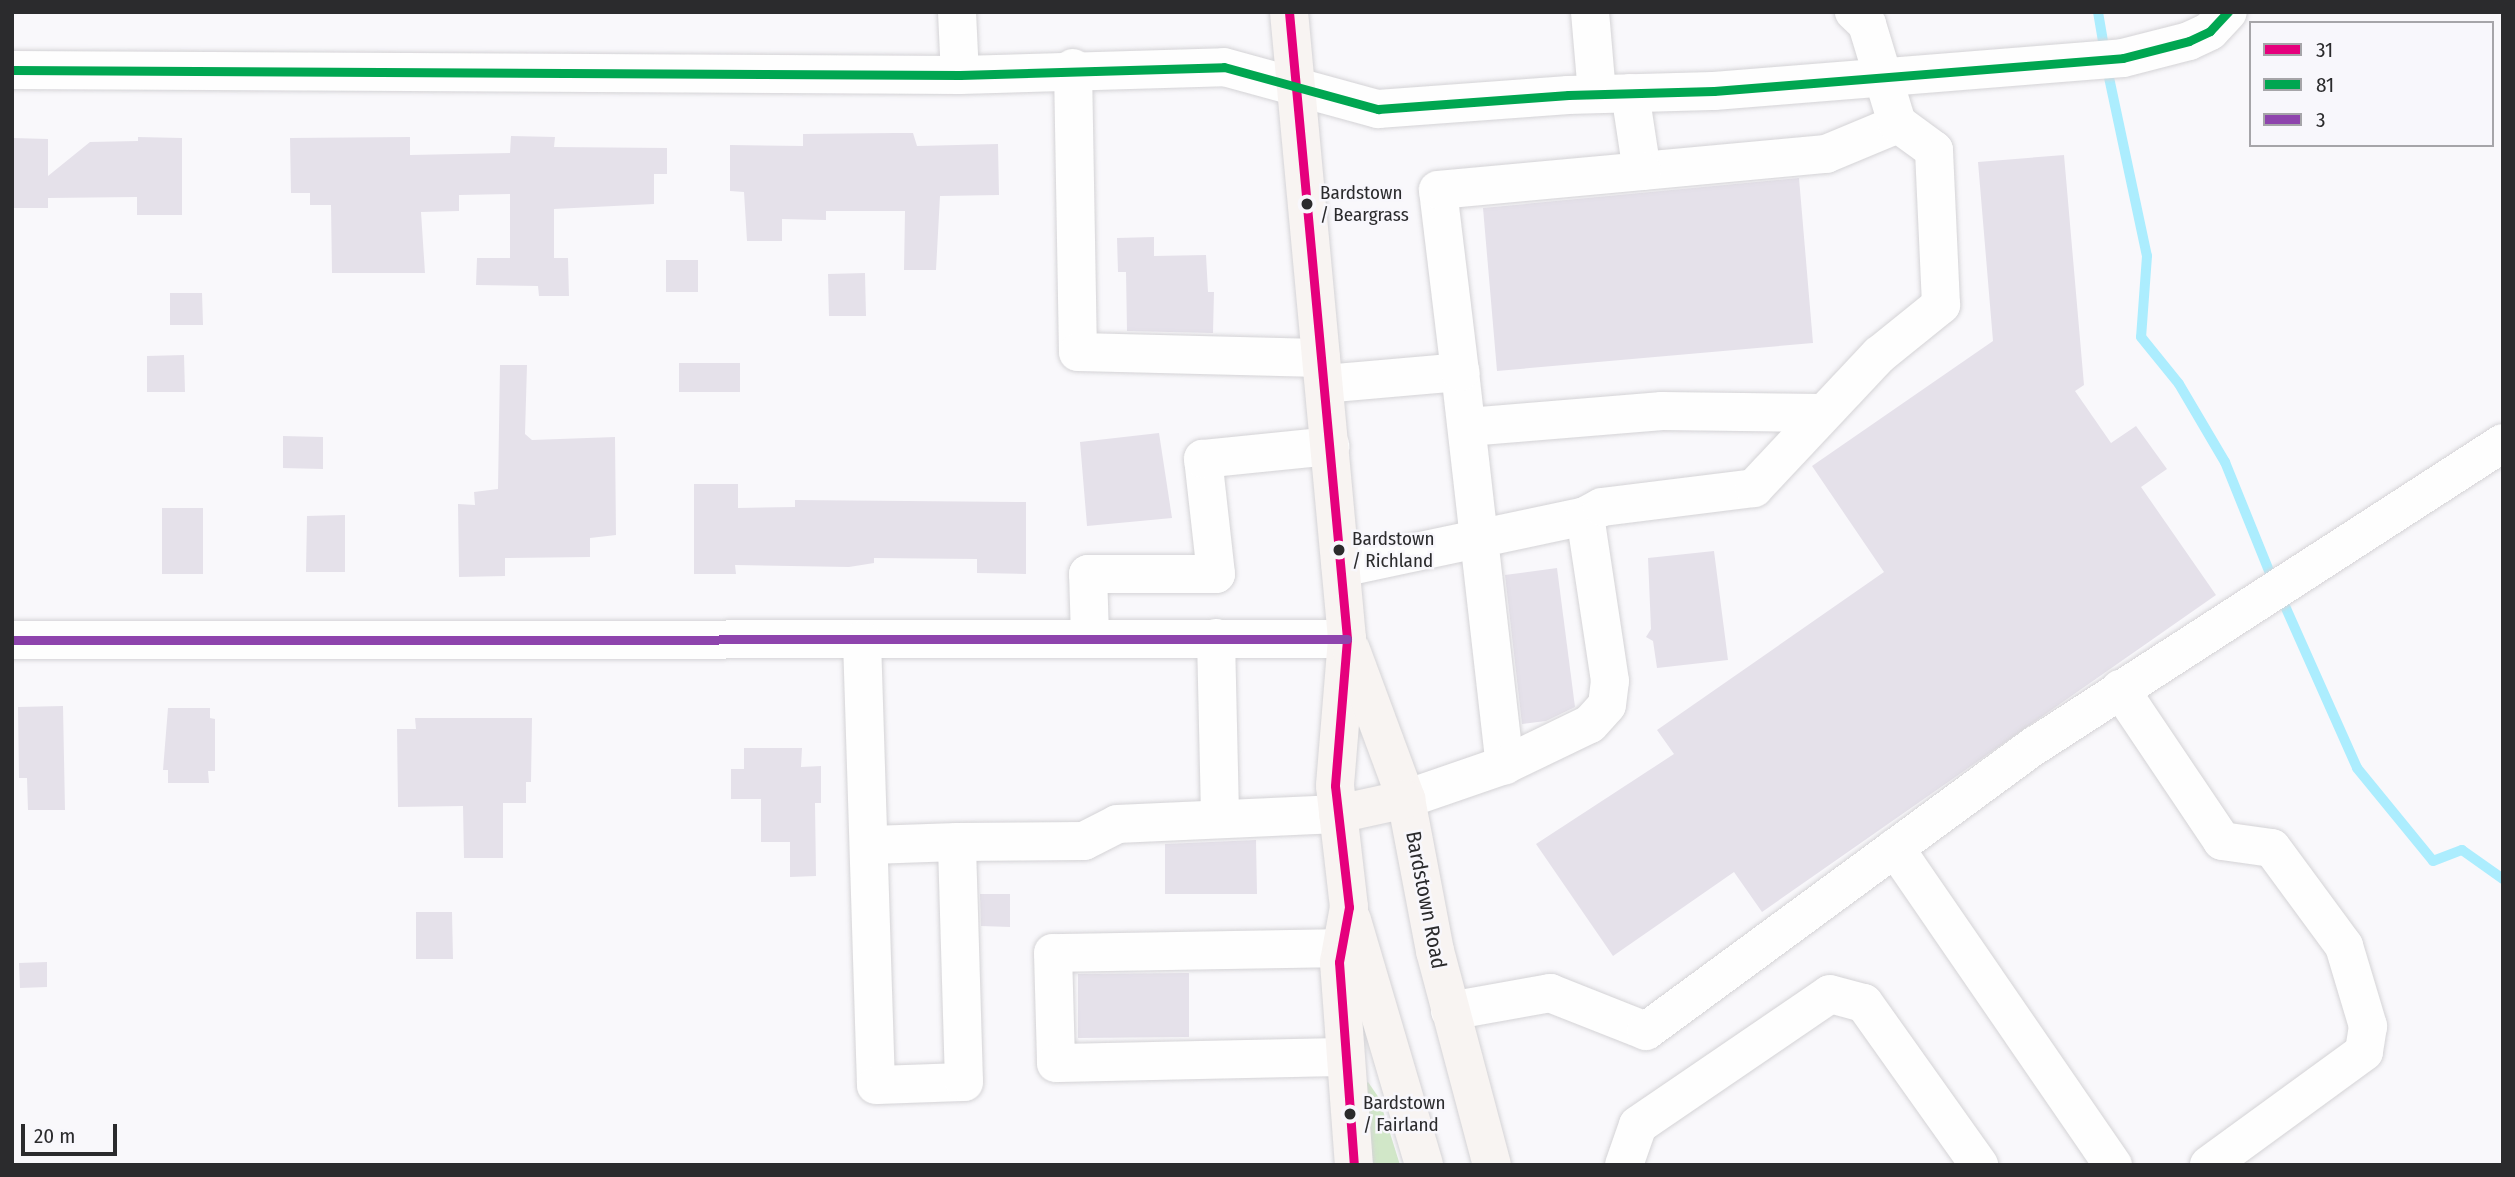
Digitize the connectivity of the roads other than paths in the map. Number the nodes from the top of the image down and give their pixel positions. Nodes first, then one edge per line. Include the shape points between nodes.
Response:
1 (957, 12) edge
2 (1289, 12) edge
3 (1590, 12) edge
4 (1854, 12) edge
5 (2228, 12) edge
6 (1073, 68) junction
7 (12, 70) edge
8 (960, 75) junction
9 (1879, 77) junction
10 (1300, 86) junction
11 (1614, 94) junction
12 (1898, 124) junction
13 (1642, 171) junction
14 (1323, 371) junction
15 (1460, 372) junction
16 (1821, 413) junction
17 (1468, 427) junction
18 (2503, 443) edge
19 (1330, 446) junction
20 (1585, 516) junction
21 (1483, 540) junction
22 (1341, 568) junction
23 (1090, 636) junction
24 (1216, 638) junction
25 (1347, 639) junction
26 (12, 640) edge
27 (862, 640) junction
28 (2120, 689) junction
29 (1505, 765) junction
30 (1406, 799) junction
31 (1338, 814) junction
32 (1220, 817) junction
33 (957, 842) junction
34 (871, 845) junction
35 (1895, 848) junction
36 (1349, 907) junction
37 (1342, 948) junction
38 (1450, 1011) junction
39 (1345, 1057) junction
40 (1354, 1165) edge
41 (1424, 1165) edge
42 (1492, 1165) edge
43 (1625, 1165) edge
44 (1979, 1165) edge
45 (2113, 1165) edge
46 (2209, 1165) edge

1 - 8 street
2 - 10 main road, Bardstown Road
3 - 11 street
4 - 9 street via 1867,24
5 - 9 street via 2210,31 2189,41 2123,58
6 - 8 street
6 - 10 street via 1224,67
6 - 14 street via 1078,352
7 - 8 street
9 - 11 street
9 - 12 street
10 - 11 street via 1378,109
10 - 14 main road, Bardstown Road
11 - 13 street
12 - 13 street via 1826,154
12 - 16 street via 1934,150 1941,306 1879,355
13 - 15 street via 1438,190
14 - 15 street
14 - 19 main road, Bardstown Road
15 - 17 street
16 - 17 street via 1662,411
16 - 20 street via 1754,488 1602,507
17 - 21 street
18 - 28 street
19 - 22 main road, Bardstown Road
19 - 23 street via 1203,459 1216,574 1088,574
20 - 21 street
20 - 29 street via 1610,681 1607,705 1590,724
21 - 22 street
21 - 29 street
22 - 25 main road, Bardstown Road
23 - 24 street
23 - 27 street
24 - 25 street
24 - 32 street
25 - 30 main road, Bardstown Road
25 - 31 main road, Bardstown Road via 1335,786
26 - 27 street
27 - 34 street
28 - 35 street
28 - 46 street via 2222,841 2272,848 2344,946 2368,1026 2364,1052
29 - 30 street
30 - 31 main road
30 - 38 main road, Bardstown Road
31 - 32 street
31 - 36 main road, Bardstown Road
32 - 33 street via 1117,824 1084,841
33 - 34 street
33 - 34 street via 964,1082 876,1085
35 - 38 street via 1646,1031 1550,993
35 - 45 street
36 - 37 main road, Bardstown Road
36 - 41 main road
37 - 39 main road, Bardstown Road
37 - 39 street via 1054,953 1056,1063
38 - 42 main road, Bardstown Road
39 - 40 main road, Bardstown Road
43 - 44 street via 1638,1125 1830,994 1864,1003

